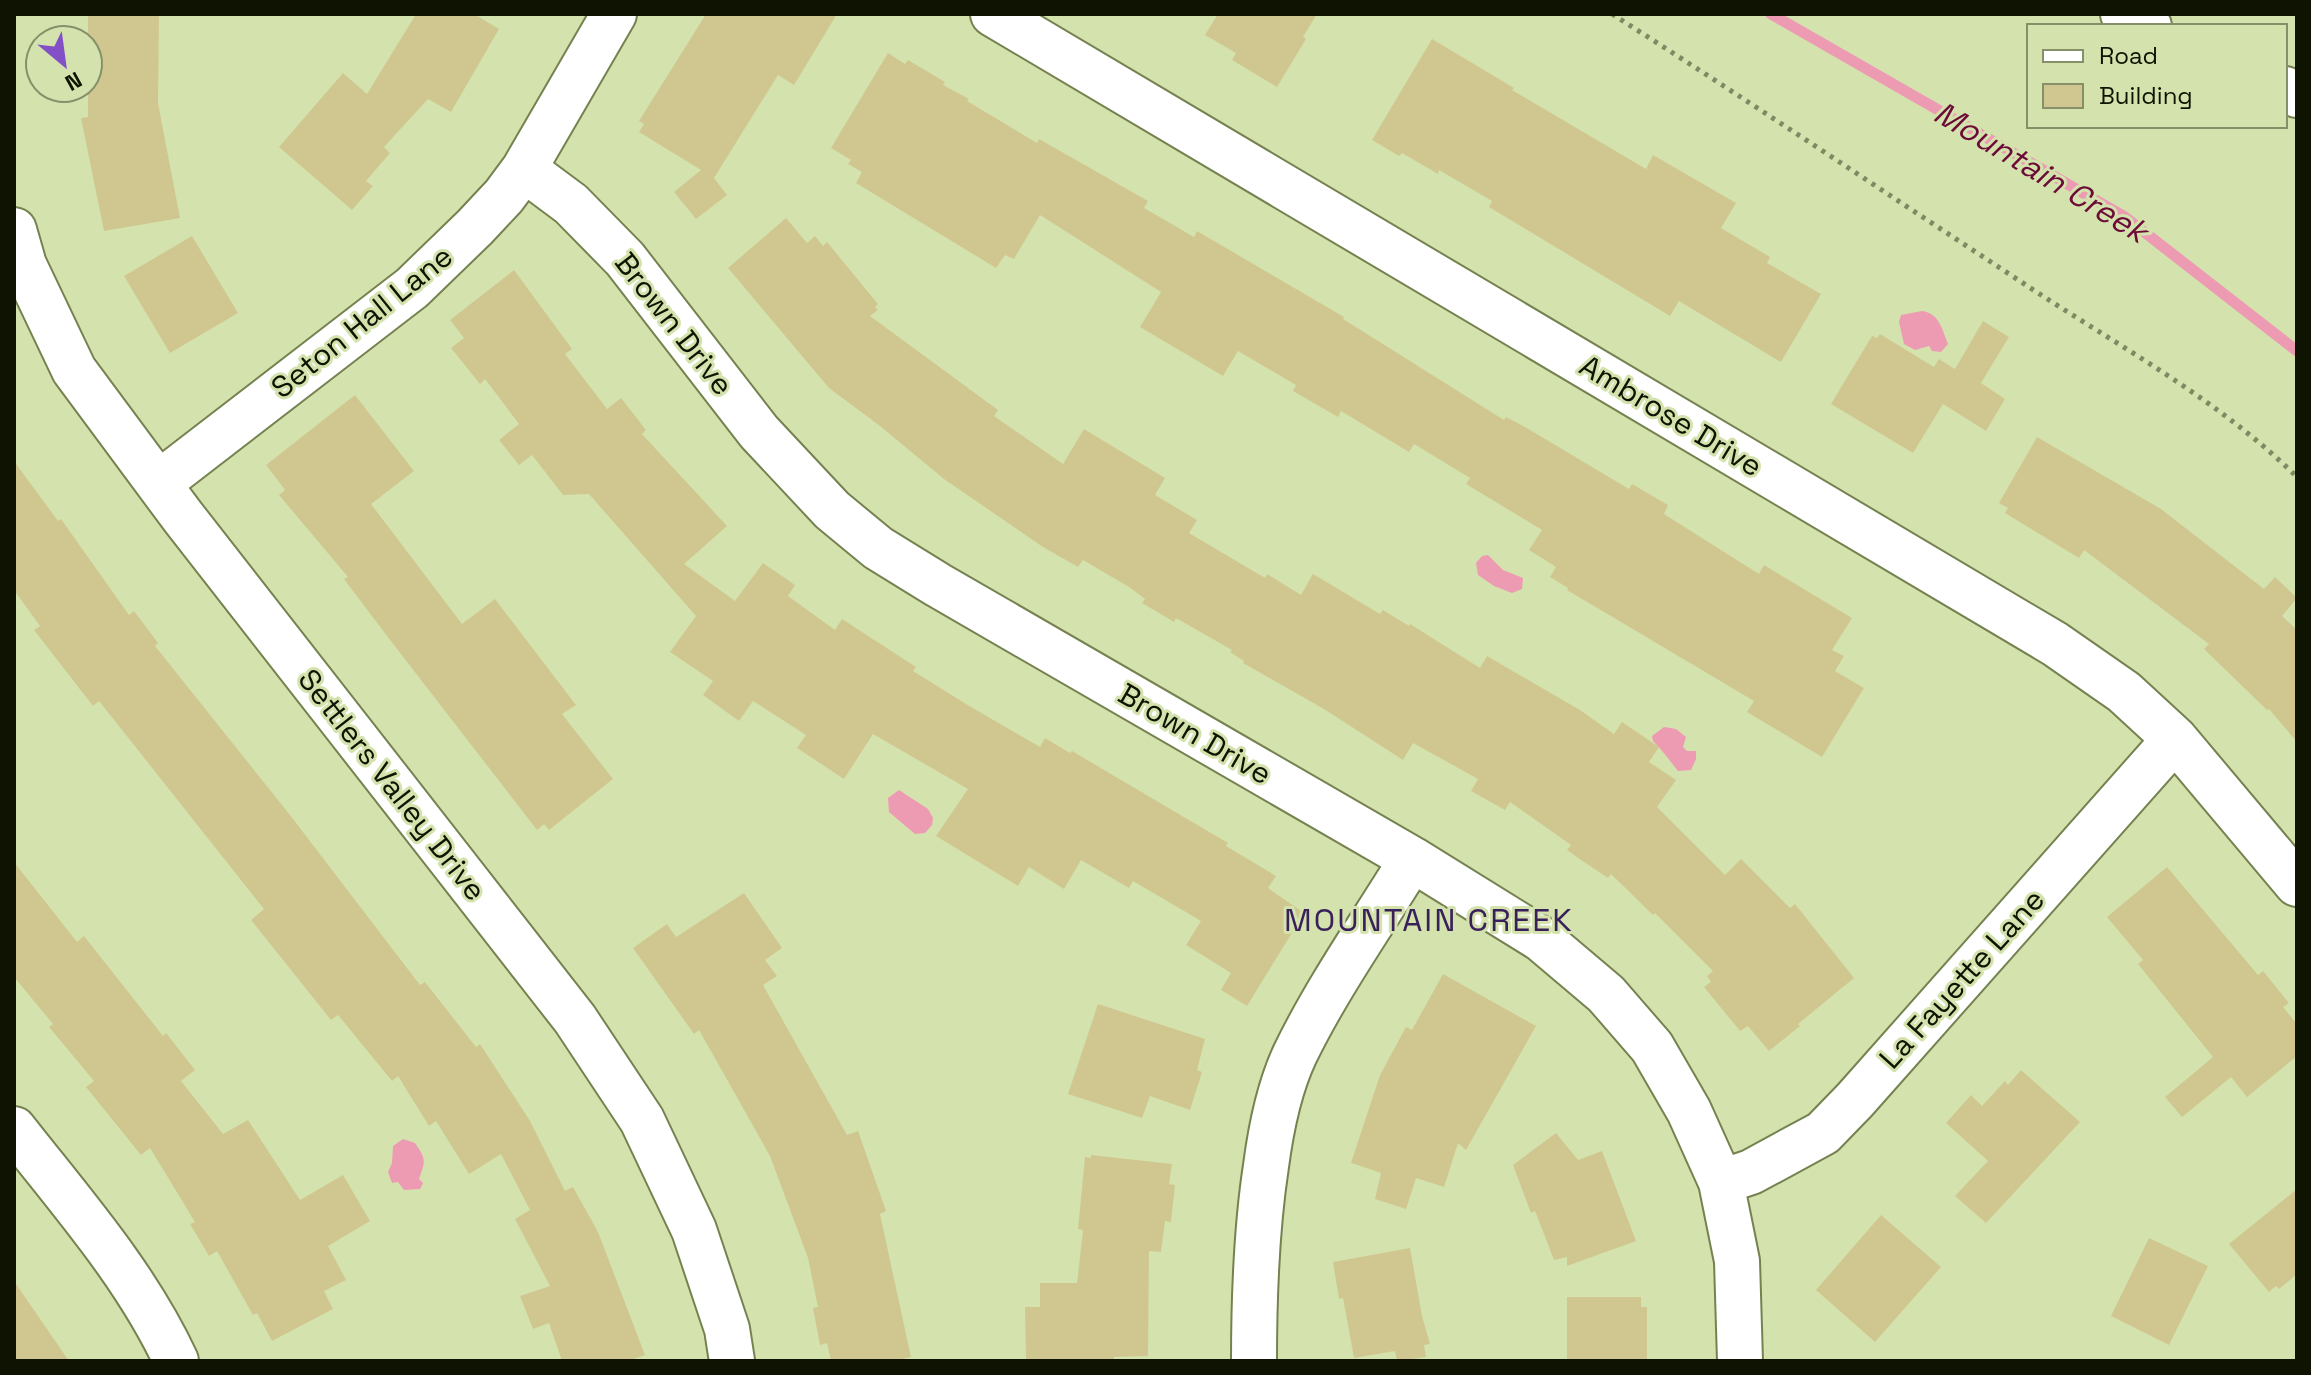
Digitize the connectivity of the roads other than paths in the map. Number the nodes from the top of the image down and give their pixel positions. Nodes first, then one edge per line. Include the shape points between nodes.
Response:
1 (614, 14) edge
2 (993, 14) edge
3 (2123, 14) edge
4 (2145, 24) edge
5 (524, 169) junction
6 (14, 230) edge
7 (159, 483) junction
8 (2175, 739) junction
9 (1412, 859) junction
10 (2297, 884) edge
11 (14, 1129) edge
12 (1721, 1182) junction
13 (176, 1361) edge
14 (732, 1361) edge
15 (1254, 1361) edge
16 (1740, 1361) edge

1 - 5 street, Seton Hall Lane
2 - 8 street, Ambrose Drive via 2055,644 2124,692
3 - 4 street
5 - 7 street, Seton Hall Lane via 412,288
5 - 9 street, Brown Drive via 571,204 625,259 759,432 832,510 878,548
6 - 7 street, Settlers Valley Drive via 24,265 74,370
7 - 14 street, Settlers Valley Drive via 575,1019 642,1120 694,1230 727,1329
8 - 10 street, Ambrose Drive
8 - 12 street, La Fayette Lane via 1823,1133
9 - 12 street, Brown Drive via 1541,939 1606,994 1652,1047
9 - 15 street via 1294,1056 1272,1122 1257,1221
11 - 13 street via 112,1255
12 - 16 street, Brown Drive via 1737,1261

